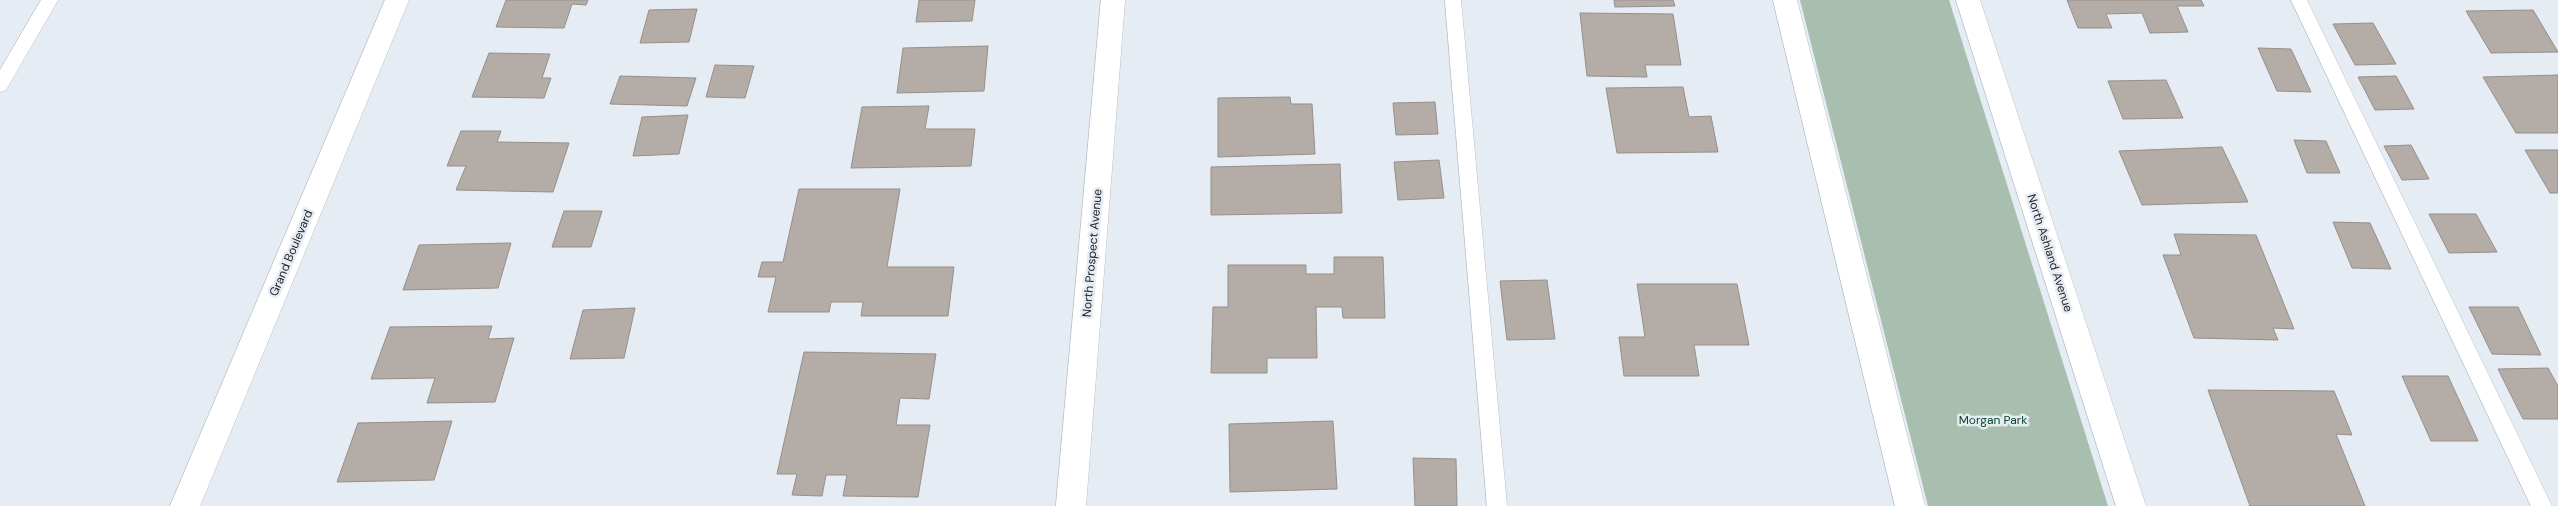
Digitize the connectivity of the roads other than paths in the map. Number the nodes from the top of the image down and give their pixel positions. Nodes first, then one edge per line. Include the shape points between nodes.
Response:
1 (50, 0) edge
2 (397, 0) edge
3 (1114, 0) edge
4 (1453, 0) edge
5 (1785, 0) edge
6 (1968, 0) edge
7 (2299, 0) edge
8 (0, 85) edge
9 (185, 506) edge
10 (1071, 506) edge
11 (1497, 506) edge
12 (1910, 506) edge
13 (2131, 506) edge
14 (2542, 506) edge

1 - 8 lane
2 - 9 street, Grand Boulevard
3 - 10 street, North Prospect Avenue
4 - 11 lane
5 - 12 street
6 - 13 street, North Ashland Avenue
7 - 14 lane

